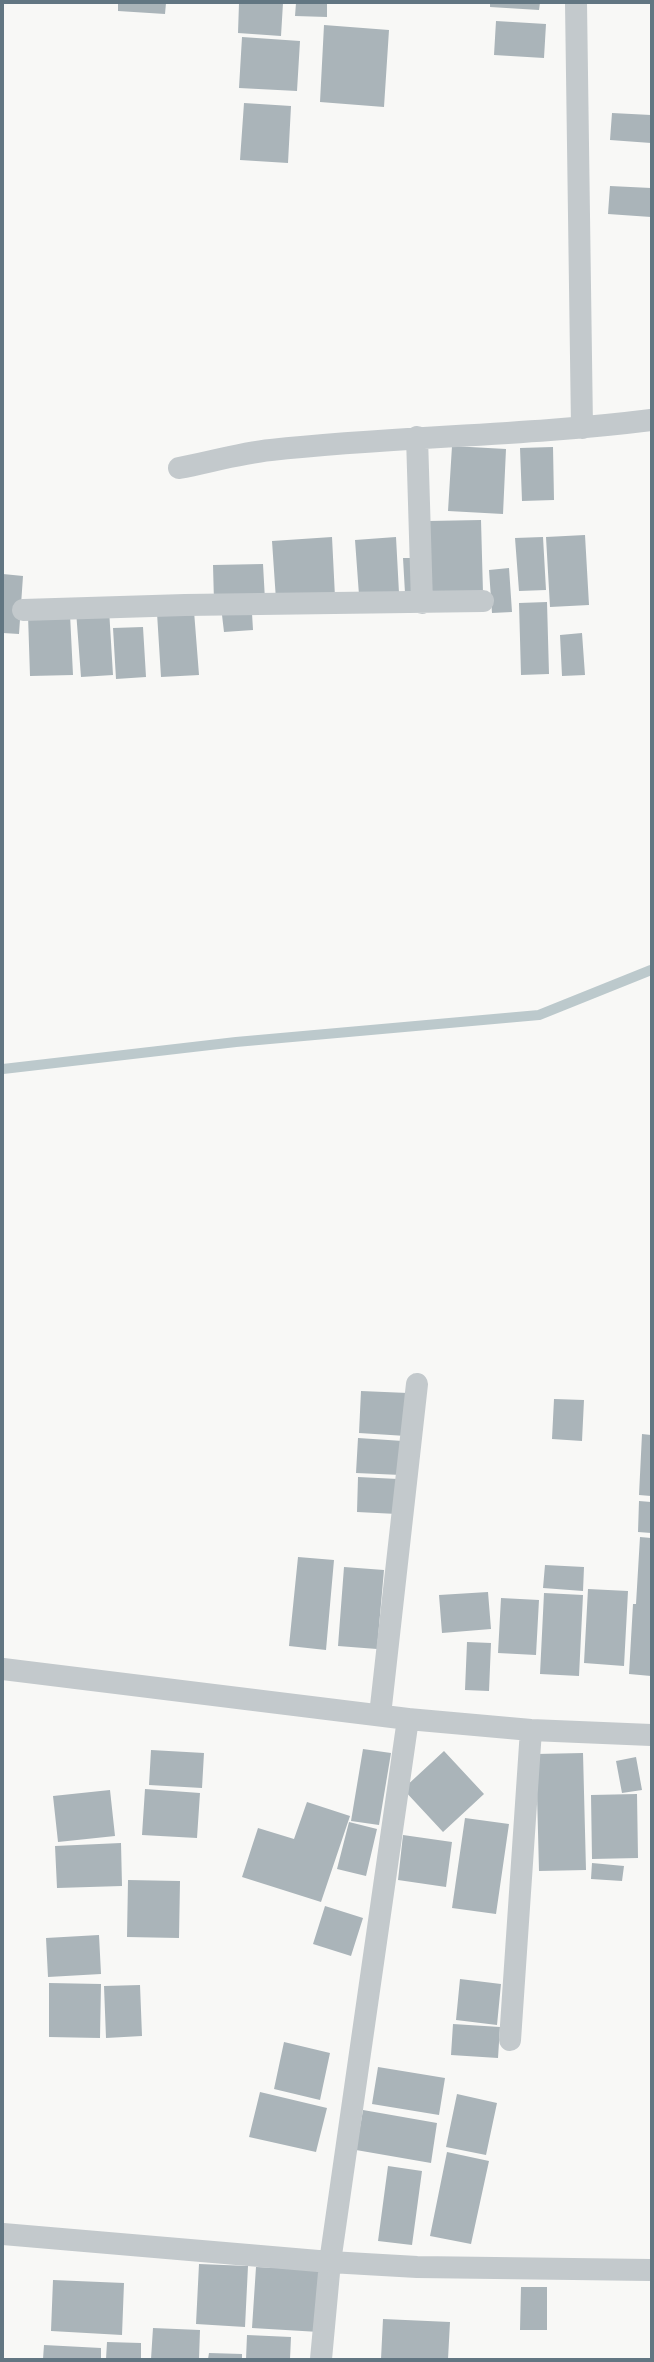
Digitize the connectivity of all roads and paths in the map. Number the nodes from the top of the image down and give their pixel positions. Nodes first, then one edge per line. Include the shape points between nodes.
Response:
1 (576, 3) edge
2 (651, 420) edge
3 (582, 428) junction
4 (417, 437) junction
5 (179, 468) dead end
6 (483, 600) dead end
7 (422, 603) junction
8 (23, 610) dead end
9 (417, 1384) dead end
10 (3, 1669) edge
11 (380, 1715) junction
12 (408, 1719) junction
13 (531, 1730) junction
14 (651, 1735) edge
15 (510, 2040) dead end
16 (3, 2234) edge
17 (330, 2262) junction
18 (651, 2270) edge
19 (321, 2359) edge

1 - 3 street
2 - 3 street
3 - 4 street
4 - 5 street via 270,450
4 - 7 street
6 - 7 street
7 - 8 street via 185,605
9 - 11 street
10 - 11 street
11 - 12 street
12 - 13 street
12 - 17 street
13 - 14 street
13 - 15 street
16 - 17 street
17 - 18 street
17 - 19 street

